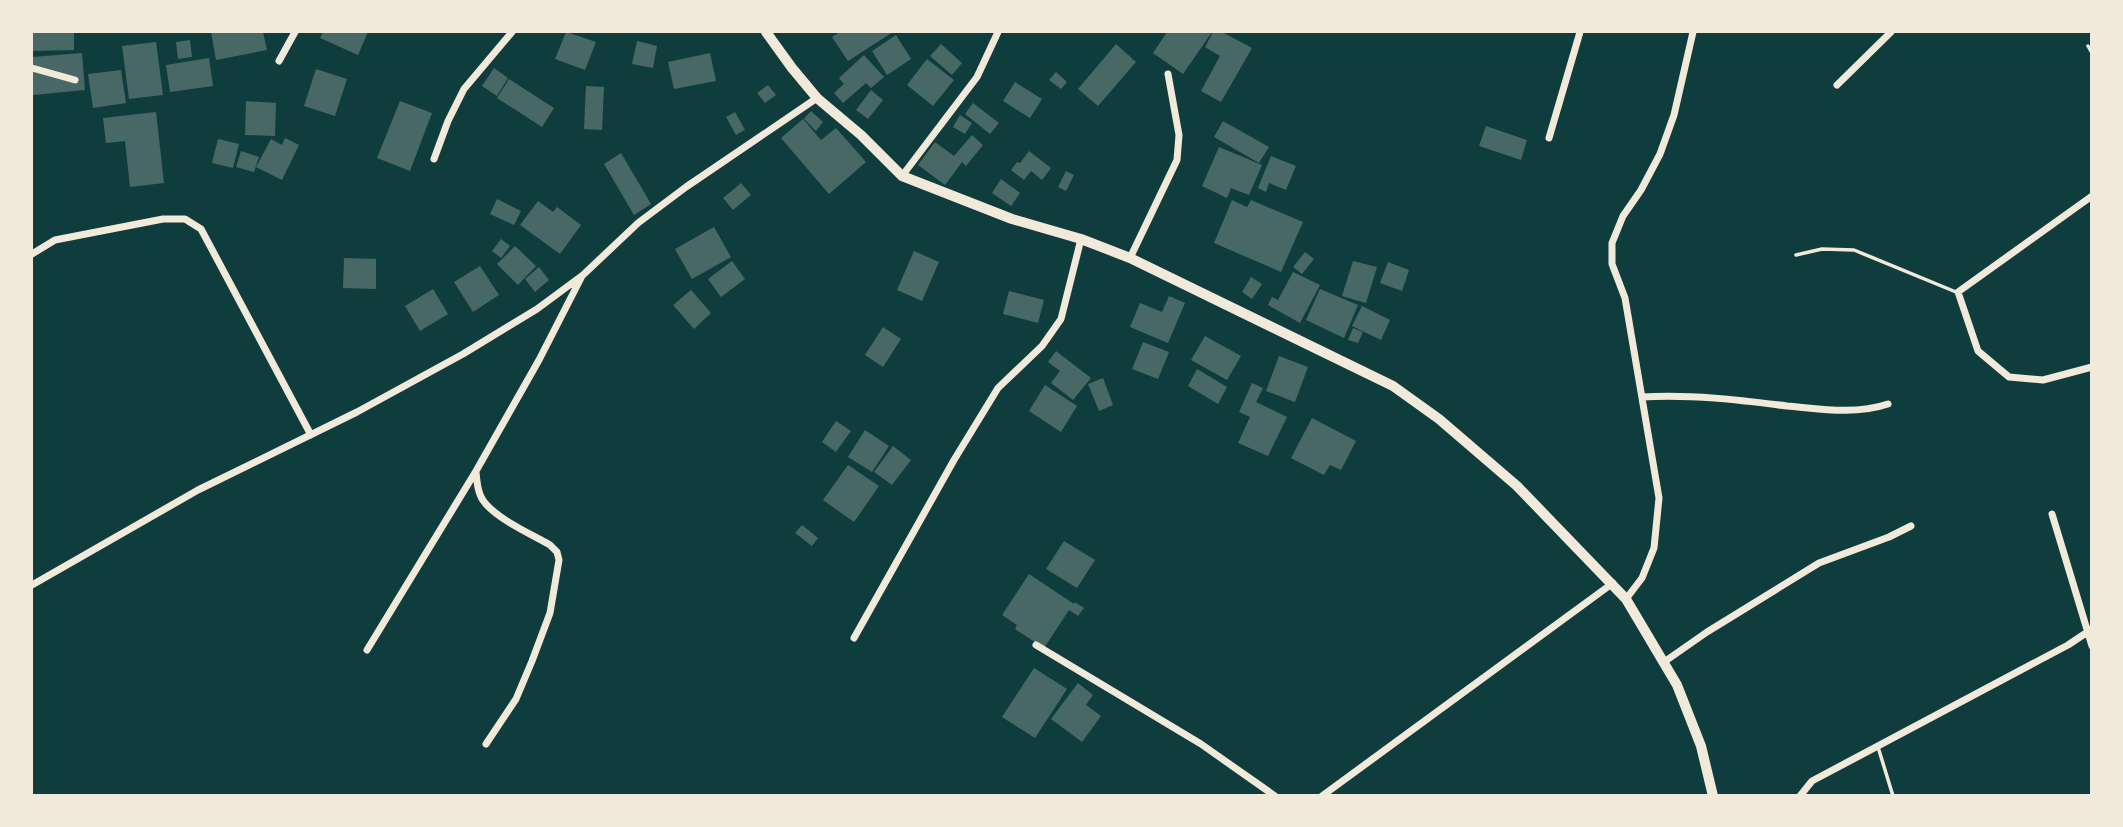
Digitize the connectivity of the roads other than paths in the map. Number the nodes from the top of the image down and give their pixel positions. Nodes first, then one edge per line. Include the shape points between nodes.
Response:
1 (295, 32) edge
2 (512, 32) edge
3 (766, 32) edge
4 (998, 32) edge
5 (1580, 32) edge
6 (1690, 32) edge
7 (1891, 32) edge
8 (2088, 46) dead end
9 (2091, 53) edge
10 (279, 61) dead end
11 (32, 68) edge
12 (1168, 74) dead end
13 (75, 80) dead end
14 (1837, 85) dead end
15 (817, 97) junction
16 (1549, 138) dead end
17 (434, 159) dead end
18 (902, 176) junction
19 (2091, 196) edge
20 (1081, 239) junction
21 (32, 254) edge
22 (1796, 255) dead end
23 (1130, 258) junction
24 (583, 275) junction
25 (1958, 292) junction
26 (2091, 367) edge
27 (1642, 397) junction
28 (1888, 404) dead end
29 (311, 435) junction
30 (476, 471) junction
31 (2052, 514) dead end
32 (1911, 526) dead end
33 (1613, 583) junction
34 (32, 585) edge
35 (1626, 598) junction
36 (2090, 630) edge
37 (854, 638) dead end
38 (1036, 645) dead end
39 (2091, 646) edge
40 (367, 650) dead end
41 (1664, 663) junction
42 (486, 744) dead end
43 (1877, 745) junction
44 (1275, 796) edge
45 (1321, 796) edge
46 (1713, 796) edge
47 (1800, 796) edge
48 (1893, 796) edge

1 - 10 street
2 - 17 street via 464,89
3 - 15 street
4 - 18 street via 977,77
5 - 16 street
6 - 27 street via 1674,115 1660,154 1612,243 1612,264 1625,298
7 - 14 street
8 - 9 lane
11 - 13 street
12 - 23 street via 1179,135 1177,160
15 - 18 street
15 - 24 street via 647,216
18 - 20 street via 1012,219
19 - 25 street
20 - 23 street
20 - 37 street via 1061,319 1042,346 998,388
21 - 29 street via 55,240 163,219 185,219 201,229
22 - 25 lane via 1822,249 1854,250
23 - 33 street via 1393,386 1517,486
24 - 29 street via 463,355
24 - 30 street
25 - 26 street via 1978,351 2009,377 2043,380
27 - 28 street via 1678,395 1824,410 1874,409
27 - 35 street via 1659,498 1654,548 1642,578
29 - 34 street via 198,490
30 - 40 street
30 - 42 street via 485,503 550,545 559,560 550,613 532,661 516,699
31 - 36 street
32 - 41 street via 1819,563
33 - 35 street
33 - 45 street
35 - 41 street
36 - 39 street
36 - 43 street
38 - 44 street via 1201,744
41 - 46 street via 1701,746
43 - 47 street via 1812,781
43 - 48 lane

